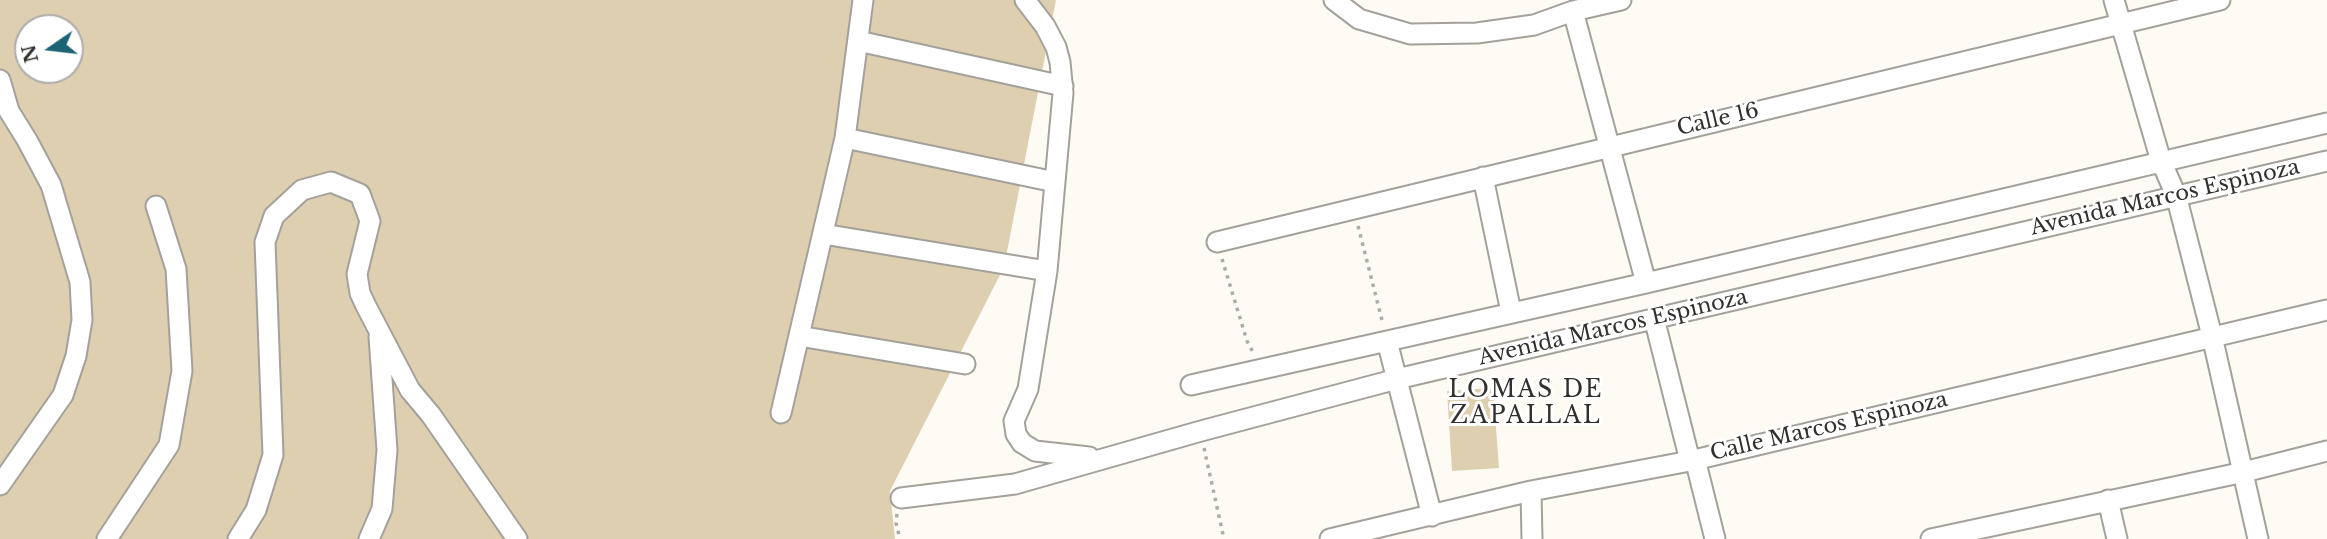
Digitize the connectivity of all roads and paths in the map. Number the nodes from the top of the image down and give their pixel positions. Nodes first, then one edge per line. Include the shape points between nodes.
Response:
1 (863, 0) edge
2 (1025, 0) edge
3 (1334, 0) edge
4 (1621, 0) edge
5 (2114, 0) edge
6 (2220, 0) edge
7 (1573, 12) junction
8 (2120, 23) junction
9 (858, 41) junction
10 (0, 80) edge
11 (1063, 86) junction
12 (2327, 123) edge
13 (845, 138) junction
14 (1610, 146) junction
15 (2161, 161) junction
16 (2327, 161) edge
17 (1483, 177) junction
18 (1055, 182) junction
19 (2176, 195) junction
20 (156, 206) dead end
21 (1353, 207) junction
22 (823, 234) junction
23 (1217, 242) joint
24 (1047, 271) junction
25 (1646, 283) junction
26 (2327, 310) edge
27 (1511, 312) junction
28 (1654, 318) junction
29 (379, 329) junction
30 (799, 336) junction
31 (2212, 337) junction
32 (1387, 341) junction
33 (965, 364) dead end
34 (1261, 369) junction
35 (1397, 379) junction
36 (1191, 385) dead end
37 (781, 414) dead end
38 (1200, 431) junction
39 (2327, 451) edge
40 (1107, 457) junction
41 (1693, 460) junction
42 (2244, 472) junction
43 (0, 485) edge
44 (1531, 491) junction
45 (901, 498) joint
46 (2108, 500) junction
47 (1432, 516) junction
48 (1973, 535) edge
49 (107, 539) edge
50 (238, 539) edge
51 (369, 539) edge
52 (517, 539) edge
53 (900, 539) edge
54 (1224, 539) edge
55 (1330, 539) edge
56 (1532, 539) edge
57 (1715, 539) edge
58 (1931, 539) edge
59 (2117, 539) edge
60 (2259, 539) edge

1 - 9 street
2 - 11 street via 1051,36
3 - 7 street via 1359,19 1410,34 1477,33 1535,25
4 - 7 street
5 - 8 street
6 - 8 street, Calle 16
7 - 14 street
8 - 14 street, Calle 16
8 - 15 street
9 - 11 street
9 - 13 street
10 - 43 street via 9,111 51,185 80,282 82,320 62,395
11 - 18 street
12 - 15 street, Avenida Marcos Espinoza
13 - 18 street
13 - 22 street
14 - 17 street, Calle 16
14 - 25 street
15 - 19 street
15 - 25 street, Avenida Marcos Espinoza
16 - 19 street, Avenida Marcos Espinoza
17 - 21 street, Calle 16
17 - 27 street
18 - 24 street
19 - 28 street, Avenida Marcos Espinoza
19 - 31 street
20 - 49 street via 176,269 182,371 169,446
21 - 23 street, Calle 16
21 - 32 path
22 - 24 street
22 - 30 street
23 - 34 path via 1247,341
24 - 40 street via 1028,389 1014,421 1016,434 1035,451
25 - 27 street, Avenida Marcos Espinoza
26 - 31 street, Calle Marcos Espinoza
27 - 32 street, Avenida Marcos Espinoza
28 - 35 street, Avenida Marcos Espinoza
28 - 41 street
29 - 50 street via 360,293 357,274 370,221 360,194 331,182 302,190 274,216 265,242 273,455 256,510
29 - 51 street via 387,450 382,509
29 - 52 street via 410,390
30 - 33 street
30 - 37 street
31 - 41 street, Calle Marcos Espinoza
31 - 42 street
32 - 34 street, Avenida Marcos Espinoza
32 - 35 street
34 - 36 street, Avenida Marcos Espinoza
35 - 38 street, Avenida Marcos Espinoza
35 - 47 street
38 - 40 street, Avenida Marcos Espinoza
38 - 54 path
39 - 42 street
40 - 45 street, Avenida Marcos Espinoza via 1015,484
41 - 44 street, Calle Marcos Espinoza
41 - 57 street
42 - 46 street
42 - 60 street
44 - 47 street, Calle Marcos Espinoza
44 - 56 street
45 - 53 path via 896,523
46 - 48 street
46 - 59 street
47 - 55 street, Calle Marcos Espinoza
48 - 58 street

